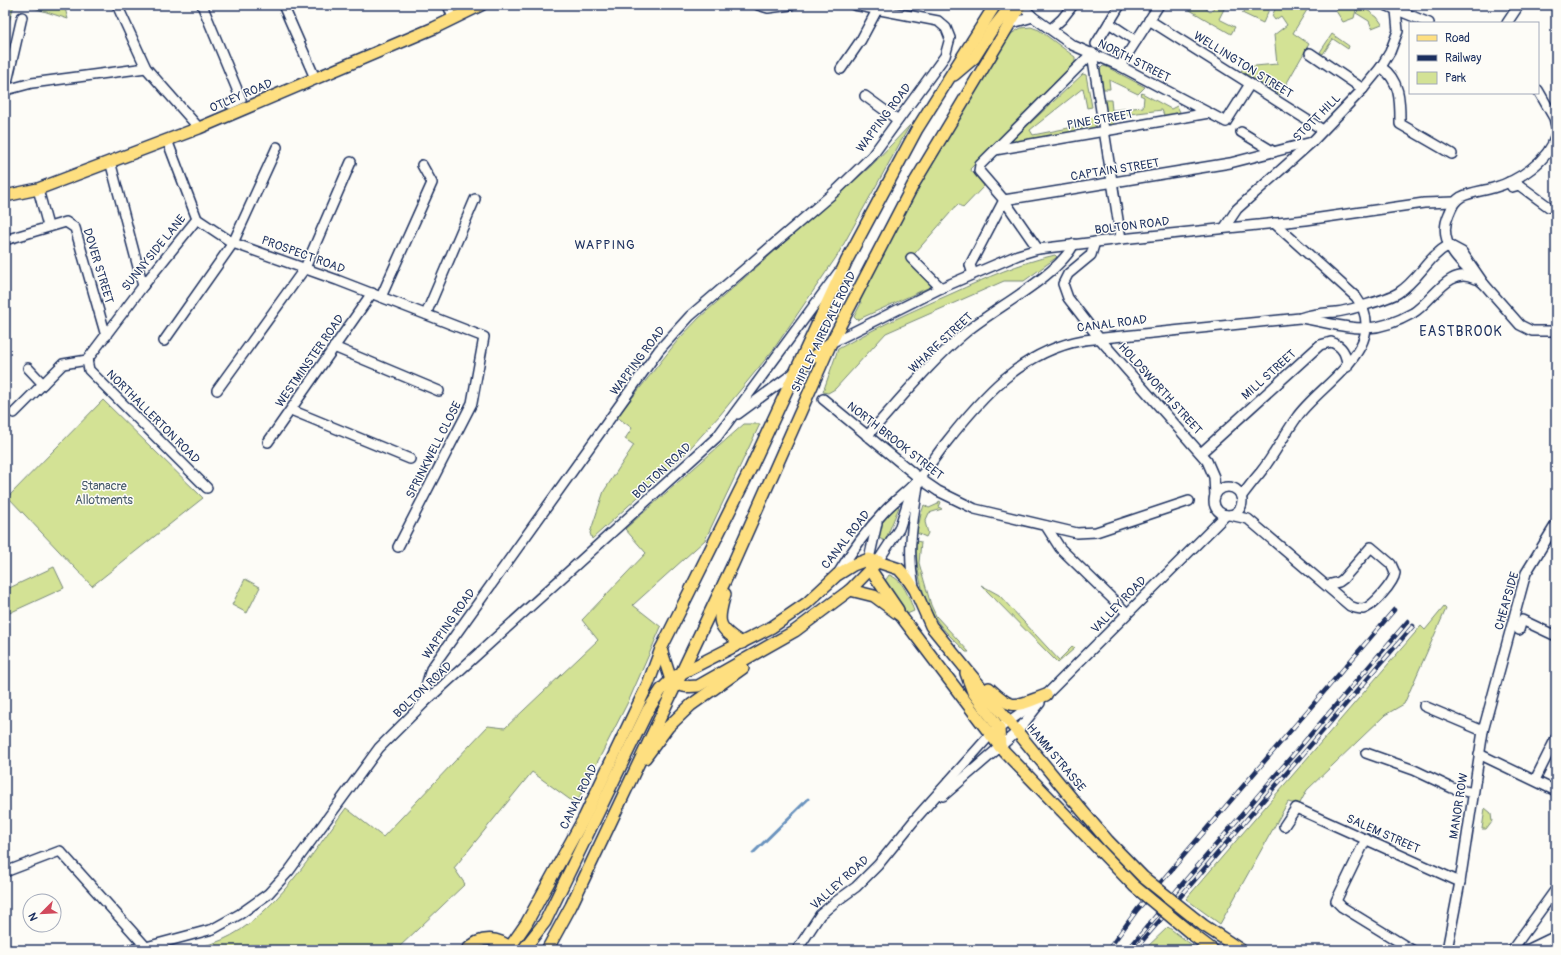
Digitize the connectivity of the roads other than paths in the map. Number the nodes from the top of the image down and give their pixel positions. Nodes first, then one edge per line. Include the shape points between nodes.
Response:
1 (117, 5) edge
2 (202, 5) edge
3 (284, 5) edge
4 (448, 5) edge
5 (481, 5) edge
6 (758, 5) edge
7 (791, 5) edge
8 (854, 5) edge
9 (995, 5) edge
10 (1021, 5) edge
11 (1073, 5) edge
12 (1120, 5) edge
13 (1159, 5) edge
14 (1519, 5) edge
15 (768, 6) edge
16 (1391, 7) edge
17 (877, 10) junction
18 (22, 17) dead end
19 (453, 18) junction
20 (1033, 18) junction
21 (1149, 20) junction
22 (1427, 22) edge
23 (1508, 22) edge
24 (1109, 23) junction
25 (1009, 24) junction
26 (1051, 29) junction
27 (1136, 41) junction
28 (1094, 48) junction
29 (1310, 53) dead end
30 (1120, 66) junction
31 (1381, 67) junction
32 (146, 68) junction
33 (841, 69) dead end
34 (315, 78) junction
35 (947, 82) junction
36 (1250, 84) junction
37 (1363, 89) junction
38 (6, 90) edge
39 (1539, 92) edge
40 (865, 96) dead end
41 (230, 104) dead end
42 (1209, 114) junction
43 (898, 120) junction
44 (1556, 126) edge
45 (200, 128) junction
46 (1323, 130) junction
47 (1105, 131) junction
48 (1241, 132) dead end
49 (1556, 135) edge
50 (168, 140) junction
51 (1312, 142) junction
52 (277, 147) dead end
53 (995, 150) junction
54 (1274, 152) junction
55 (1452, 154) dead end
56 (110, 161) junction
57 (351, 162) dead end
58 (422, 165) dead end
59 (1509, 182) junction
60 (1113, 183) junction
61 (38, 189) junction
62 (5, 196) edge
63 (475, 199) dead end
64 (1004, 200) junction
65 (1454, 202) junction
66 (1549, 207) dead end
67 (197, 219) junction
68 (1274, 223) junction
69 (48, 226) junction
70 (1224, 227) junction
71 (1121, 239) junction
72 (5, 240) edge
73 (1095, 242) junction
74 (233, 243) junction
75 (1074, 244) junction
76 (1449, 245) junction
77 (1038, 250) junction
78 (911, 258) dead end
79 (847, 260) junction
80 (305, 268) junction
81 (973, 274) junction
82 (1484, 284) junction
83 (143, 286) junction
84 (941, 288) junction
85 (372, 293) junction
86 (381, 297) junction
87 (1362, 304) junction
88 (426, 314) junction
89 (1300, 318) junction
90 (1366, 329) junction
91 (1556, 331) edge
92 (106, 336) junction
93 (484, 337) joint
94 (1099, 338) junction
95 (164, 341) dead end
96 (831, 343) junction
97 (334, 348) junction
98 (87, 360) junction
99 (1347, 367) junction
100 (28, 368) dead end
101 (797, 371) junction
102 (43, 384) junction
103 (217, 390) dead end
104 (439, 391) dead end
105 (823, 399) dead end
106 (291, 410) junction
107 (14, 413) dead end
108 (730, 420) junction
109 (868, 436) junction
110 (268, 442) dead end
111 (1201, 453) junction
112 (410, 459) dead end
113 (1214, 477) junction
114 (1253, 479) junction
115 (916, 481) junction
116 (207, 488) dead end
117 (1231, 488) junction
118 (1215, 496) junction
119 (1241, 500) junction
120 (1189, 501) dead end
121 (1216, 507) junction
122 (1228, 515) junction
123 (1248, 519) junction
124 (877, 520) junction
125 (1556, 524) edge
126 (1046, 526) junction
127 (1208, 531) junction
128 (398, 547) dead end
129 (872, 563) junction
130 (732, 566) junction
131 (837, 574) junction
132 (1327, 585) junction
133 (850, 590) junction
134 (915, 590) junction
135 (1127, 613) junction
136 (901, 616) junction
137 (1519, 630) dead end
138 (1556, 635) edge
139 (742, 643) junction
140 (771, 644) junction
141 (661, 649) junction
142 (962, 663) junction
143 (1501, 666) joint
144 (680, 673) junction
145 (673, 682) junction
146 (1046, 695) junction
147 (426, 702) junction
148 (1424, 706) dead end
149 (1000, 728) junction
150 (1483, 731) junction
151 (1017, 732) junction
152 (1556, 738) edge
153 (1000, 748) junction
154 (1366, 753) dead end
155 (1479, 754) junction
156 (1535, 780) junction
157 (629, 781) junction
158 (1556, 791) edge
159 (1473, 793) junction
160 (917, 817) junction
161 (1284, 826) dead end
162 (1366, 839) junction
163 (5, 872) edge
164 (1460, 882) junction
165 (1556, 889) edge
166 (1553, 940) edge
167 (146, 947) junction
168 (511, 949) edge
169 (1210, 949) edge
170 (127, 950) edge
171 (467, 950) edge
172 (523, 950) edge
173 (547, 950) edge
174 (798, 950) edge
175 (1241, 950) edge
176 (1412, 950) edge
177 (1447, 950) edge
178 (1512, 950) edge
179 (1524, 950) edge

1 - 32 street
2 - 41 street via 241,99
3 - 34 street
4 - 19 street
5 - 19 main road, OTLEY ROAD
6 - 15 street
7 - 15 street
8 - 17 street
9 - 35 main road, SHIPLEY AIREDALE ROAD
10 - 20 street, NORTH STREET
10 - 25 main road, SHIPLEY AIREDALE ROAD
10 - 35 main road via 1009,8 974,58
11 - 26 street
12 - 24 street
13 - 21 street
14 - 23 street
16 - 22 street
16 - 31 street, STOTT HILL via 1398,31
17 - 33 street
17 - 43 street, WAPPING ROAD via 938,21 946,28 950,38 945,56
18 - 38 street
19 - 34 main road, OTLEY ROAD
20 - 25 street
20 - 26 street, NORTH STREET
21 - 27 street
21 - 36 street, WELLINGTON STREET
24 - 27 street
24 - 28 street
25 - 96 main road, SHIPLEY AIREDALE ROAD via 913,185
26 - 28 street, NORTH STREET via 1072,44
27 - 30 street
28 - 30 street, NORTH STREET
28 - 47 street
28 - 53 street
29 - 37 street
30 - 42 street, NORTH STREET
31 - 37 street, STOTT HILL
31 - 55 street via 1389,73 1400,98 1400,124
32 - 38 street via 32,83
32 - 45 street
34 - 45 main road, OTLEY ROAD
35 - 79 main road, SHIPLEY AIREDALE ROAD via 917,130
36 - 42 street, NORTH STREET via 1226,122
36 - 46 street, WELLINGTON STREET
37 - 46 street, STOTT HILL
39 - 44 street
40 - 43 street
42 - 47 street, PINE STREET
43 - 147 street, WAPPING ROAD via 872,156 838,189 690,316 659,350 431,669 426,686
45 - 50 main road, OTLEY ROAD
46 - 51 street, STOTT HILL
47 - 53 street, PINE STREET
47 - 60 street
48 - 54 street
49 - 59 street via 1549,152
50 - 56 main road, OTLEY ROAD
50 - 67 street
51 - 54 street, CAPTAIN STREET
51 - 70 street, STOTT HILL via 1237,209
52 - 74 street
53 - 64 street via 980,165 979,172
54 - 60 street, CAPTAIN STREET via 1230,163
56 - 61 main road, OTLEY ROAD
56 - 83 street
57 - 80 street
58 - 86 street via 432,183
59 - 65 street
59 - 66 street via 1512,187 1519,185
60 - 64 street, CAPTAIN STREET
60 - 71 street
61 - 62 main road, OTLEY ROAD
61 - 69 street
63 - 88 street
64 - 77 street
64 - 81 street via 970,265
65 - 68 street, BOLTON ROAD via 1424,203
65 - 76 street via 1445,227
67 - 74 street, PROSPECT ROAD
67 - 83 street, SUNNYSIDE LANE
68 - 70 street, BOLTON ROAD
68 - 87 street
69 - 72 street, DOVER STREET
69 - 92 street, DOVER STREET via 66,222 75,228
70 - 71 street, BOLTON ROAD
71 - 73 street, BOLTON ROAD
73 - 75 street, BOLTON ROAD
73 - 94 street, HOLDSWORTH STREET via 1091,255 1068,274 1063,284 1068,298
74 - 80 street, PROSPECT ROAD
74 - 95 street
75 - 77 street, BOLTON ROAD
75 - 109 street, WHARF STREET via 1068,255 1049,273 966,332
76 - 82 street via 1454,256
76 - 87 street, CANAL ROAD via 1434,254 1409,285 1384,299
77 - 81 street, BOLTON ROAD via 1018,255
78 - 84 street
79 - 101 main road, SHIPLEY AIREDALE ROAD
79 - 108 street, BOLTON ROAD
80 - 85 street, PROSPECT ROAD
80 - 103 street
81 - 84 street, BOLTON ROAD
82 - 90 street, CANAL ROAD via 1470,276 1453,278 1416,311 1386,326
82 - 91 street via 1520,325 1532,331
83 - 92 street, SUNNYSIDE LANE
84 - 96 street, BOLTON ROAD
85 - 86 street, PROSPECT ROAD
85 - 97 street, WESTMINSTER ROAD
86 - 88 street, PROSPECT ROAD
87 - 89 street, CANAL ROAD via 1337,312 1319,312
87 - 90 street via 1366,316
88 - 93 street, PROSPECT ROAD
89 - 90 street, CANAL ROAD
89 - 94 street, CANAL ROAD
90 - 99 street
92 - 98 street, SUNNYSIDE LANE
93 - 128 street, SPRINKWELL CLOSE via 472,403
94 - 111 street, HOLDSWORTH STREET
94 - 115 street, CANAL ROAD via 1050,349 1022,364 1007,376 957,429
96 - 101 main road
96 - 130 main road, SHIPLEY AIREDALE ROAD
97 - 104 street
97 - 106 street, WESTMINSTER ROAD
98 - 102 street via 63,364
98 - 116 street, NORTHALLERTON ROAD via 89,370
99 - 111 street, MILL STREET via 1347,358 1335,343 1328,342 1316,348
99 - 114 street via 1302,410
100 - 102 street
101 - 108 street, BOLTON ROAD
101 - 141 main road, SHIPLEY AIREDALE ROAD
102 - 107 street
105 - 109 street, NORTH BROOK STREET
106 - 110 street, WESTMINSTER ROAD
106 - 112 street
108 - 147 street, BOLTON ROAD via 717,437 647,502
109 - 115 street, NORTH BROOK STREET
111 - 113 street, HOLDSWORTH STREET
113 - 117 street, HOLDSWORTH STREET
113 - 118 street, HOLDSWORTH STREET
114 - 117 street
114 - 119 street
115 - 124 street, CANAL ROAD
115 - 126 street, NORTH BROOK STREET via 975,509
115 - 129 street, CANAL ROAD via 899,529
115 - 134 street via 909,549
117 - 118 street via 1221,490
117 - 119 street
118 - 121 street
119 - 122 street via 1238,510
119 - 123 street
120 - 126 street, NORTH BROOK STREET via 1096,532 1077,533
121 - 122 street
121 - 127 street
122 - 123 street
122 - 127 street, VALLEY ROAD
123 - 132 street
124 - 129 street
124 - 131 street, CANAL ROAD
125 - 143 street, CHEAPSIDE via 1526,573
126 - 135 street via 1060,548
127 - 135 street, VALLEY ROAD
129 - 131 main road via 853,565
129 - 133 main road
129 - 134 main road, HAMM STRASSE via 899,569
129 - 136 main road
130 - 139 main road via 718,617 722,626
130 - 144 main road, SHIPLEY AIREDALE ROAD
131 - 139 main road, CANAL ROAD via 807,603 772,627
132 - 132 street via 1343,579 1371,547 1391,564 1395,573 1392,582 1372,604 1363,609 1350,606
133 - 136 main road, HAMM STRASSE via 874,596
133 - 140 main road via 795,631
134 - 142 main road, HAMM STRASSE via 931,626
135 - 146 street, VALLEY ROAD
136 - 149 main road, HAMM STRASSE
137 - 138 street via 1522,620
139 - 144 main road, CANAL ROAD
140 - 145 main road via 698,686 686,687
140 - 157 main road via 758,658 691,705 668,727
141 - 145 main road
141 - 168 main road, CANAL ROAD via 648,684 584,818
142 - 146 main road via 1008,705 1018,705
142 - 149 main road, HAMM STRASSE
143 - 150 street, MANOR ROW
144 - 145 main road, SHIPLEY AIREDALE ROAD
145 - 157 main road
145 - 172 main road via 661,690 648,710 545,922
146 - 149 street, VALLEY ROAD
146 - 151 street, VALLEY ROAD
147 - 167 street, BOLTON ROAD via 379,748 289,871 268,894 213,929
148 - 150 street
149 - 151 main road, HAMM STRASSE
149 - 153 main road, HAMM STRASSE
149 - 160 street, VALLEY ROAD
150 - 155 street, MANOR ROW
151 - 153 street, VALLEY ROAD
151 - 175 main road, HAMM STRASSE, bridge via 1108,841 1143,877 1203,925
152 - 156 street
153 - 160 street, VALLEY ROAD
153 - 169 main road, HAMM STRASSE, bridge via 1134,886
154 - 159 street via 1414,770 1452,788
155 - 156 street
155 - 159 street, MANOR ROW
156 - 158 street
157 - 173 main road via 571,906
159 - 164 street, MANOR ROW
160 - 174 street, VALLEY ROAD via 878,865 820,915
161 - 162 street, SALEM STREET via 1296,808
162 - 164 street, SALEM STREET
162 - 176 street via 1336,900 1342,908
163 - 167 street via 60,851
164 - 177 street, MANOR ROW
165 - 178 street
166 - 179 street
167 - 170 street, BOLTON ROAD
168 - 171 main road via 500,941 491,939 476,942

